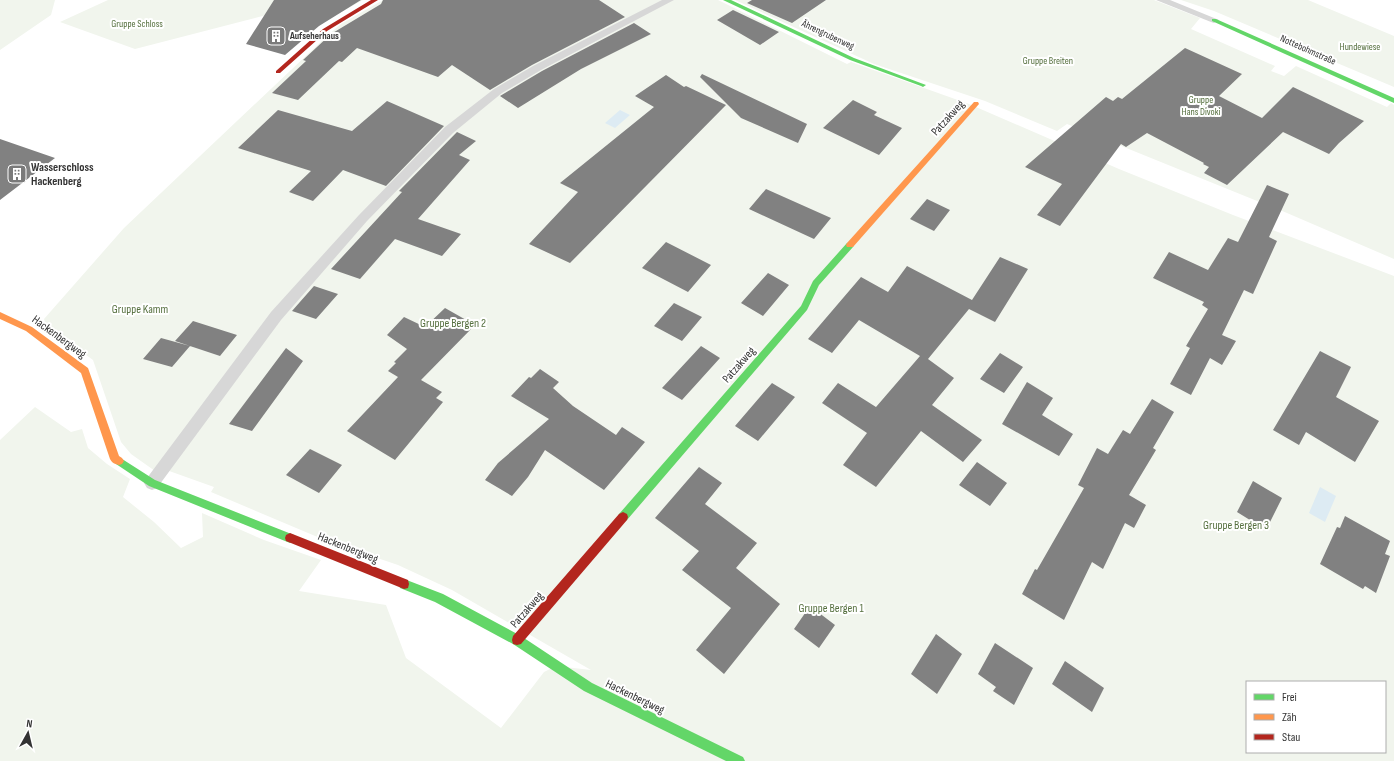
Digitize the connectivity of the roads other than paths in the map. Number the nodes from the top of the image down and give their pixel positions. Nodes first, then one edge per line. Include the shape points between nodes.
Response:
1 (374, 0) edge
2 (669, 0) edge
3 (726, 0) edge
4 (1161, 0) edge
5 (1214, 20) joint
6 (278, 72) dead end
7 (922, 85) dead end
8 (1394, 101) edge
9 (976, 104) dead end
10 (0, 315) edge
11 (152, 483) junction
12 (517, 640) junction
13 (739, 761) edge

1 - 6 street via 325,30
2 - 11 lane via 498,91 449,130 363,218 276,316
3 - 7 street, Ährengrubenweg via 852,58
4 - 5 lane
5 - 8 street, Nottebohmstraße
9 - 12 street, Patzakweg via 816,283 804,308
10 - 11 street, Hackenbergweg via 29,329 85,371 115,459
11 - 12 street, Hackenbergweg via 439,598
12 - 13 street, Hackenbergweg via 588,687

